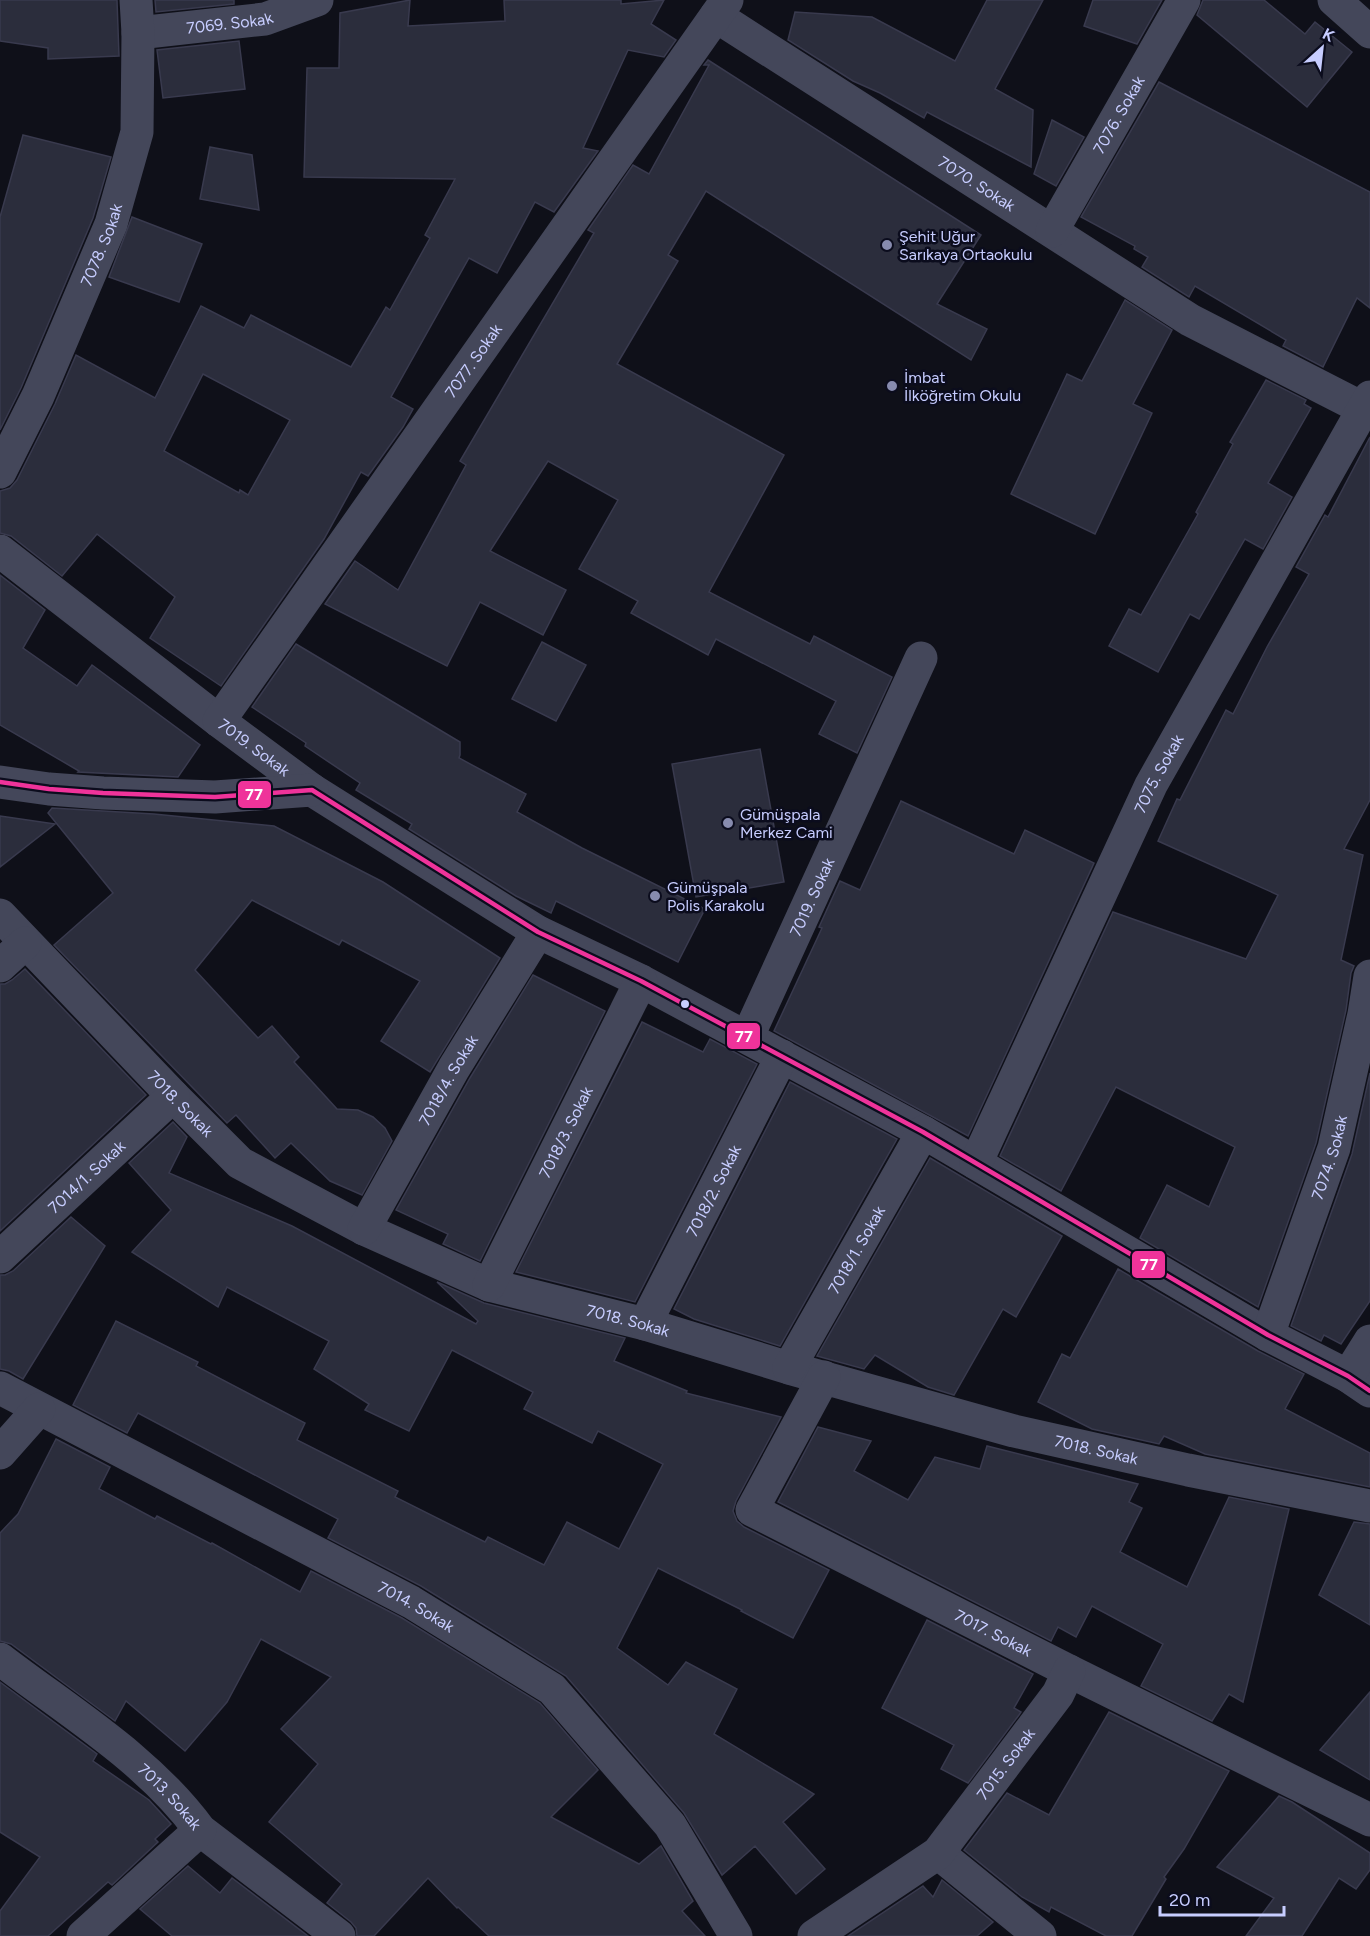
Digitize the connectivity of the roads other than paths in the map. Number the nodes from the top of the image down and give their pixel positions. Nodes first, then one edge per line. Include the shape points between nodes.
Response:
1 (136, 0) edge
2 (317, 0) edge
3 (1184, 0) edge
4 (1334, 0) edge
5 (722, 8) edge
6 (1370, 32) edge
7 (138, 33) junction
8 (1052, 231) junction
9 (1368, 406) edge
10 (0, 472) edge
11 (0, 551) edge
12 (921, 658) dead end
13 (219, 721) junction
14 (0, 782) edge
15 (312, 789) junction
16 (0, 915) edge
17 (537, 932) junction
18 (26, 943) junction
19 (0, 966) edge
20 (1370, 976) edge
21 (641, 981) junction
22 (748, 1036) junction
23 (782, 1056) junction
24 (173, 1096) junction
25 (922, 1132) junction
26 (976, 1163) junction
27 (364, 1229) junction
28 (0, 1257) edge
29 (489, 1285) junction
30 (645, 1324) junction
31 (1268, 1335) junction
32 (1370, 1341) edge
33 (789, 1368) junction
34 (824, 1377) junction
35 (1359, 1383) edge
36 (0, 1388) edge
37 (39, 1409) junction
38 (0, 1453) edge
39 (1370, 1506) edge
40 (0, 1660) edge
41 (1069, 1671) junction
42 (1370, 1820) edge
43 (200, 1830) junction
44 (938, 1853) junction
45 (83, 1936) edge
46 (339, 1936) edge
47 (736, 1936) edge
48 (814, 1936) edge
49 (1040, 1936) edge

1 - 7 street, 7078. Sokak
2 - 7 street, 7069. Sokak via 265,19
3 - 8 street, 7076. Sokak
4 - 6 street
5 - 8 street, 7070. Sokak
5 - 13 street, 7077. Sokak
7 - 10 street, 7078. Sokak via 137,132 111,224 38,396
8 - 9 street, 7070. Sokak via 1190,320
9 - 26 street, 7075. Sokak via 1151,785
11 - 13 street, 7019. Sokak
12 - 22 street, 7019. Sokak
13 - 15 street, 7019. Sokak
14 - 15 street via 103,793 216,797
15 - 17 street, 7019. Sokak
16 - 18 street, 7018. Sokak
17 - 21 street, 7019. Sokak
17 - 27 street, 7018/4. Sokak via 454,1068
18 - 19 street
18 - 24 street, 7018. Sokak
20 - 31 street, 7074. Sokak via 1334,1148
21 - 22 street, 7019. Sokak
21 - 29 street, 7018/3. Sokak
22 - 23 street, 7019. Sokak
23 - 25 street, 7019. Sokak
23 - 30 street, 7018/2. Sokak
24 - 27 street, 7018. Sokak via 240,1163
24 - 28 street, 7014/1. Sokak
25 - 26 street, 7019. Sokak
25 - 33 street, 7018/1. Sokak
26 - 31 street, 7019. Sokak
27 - 29 street, 7018. Sokak
29 - 30 street, 7018. Sokak
30 - 33 street, 7018. Sokak
31 - 35 street, 7019. Sokak
32 - 35 street
33 - 34 street, 7018. Sokak
34 - 39 street, 7018. Sokak via 1014,1431
34 - 41 street, 7017. Sokak via 752,1510
36 - 37 street, 7014. Sokak
37 - 38 street
37 - 47 street, 7014. Sokak via 411,1602 552,1689 670,1825
40 - 43 street, 7013. Sokak via 133,1758
41 - 42 street, 7017. Sokak
41 - 44 street, 7015. Sokak via 1058,1694
43 - 45 street
43 - 46 street, 7013. Sokak
44 - 48 street, 7015. Sokak
44 - 49 street

